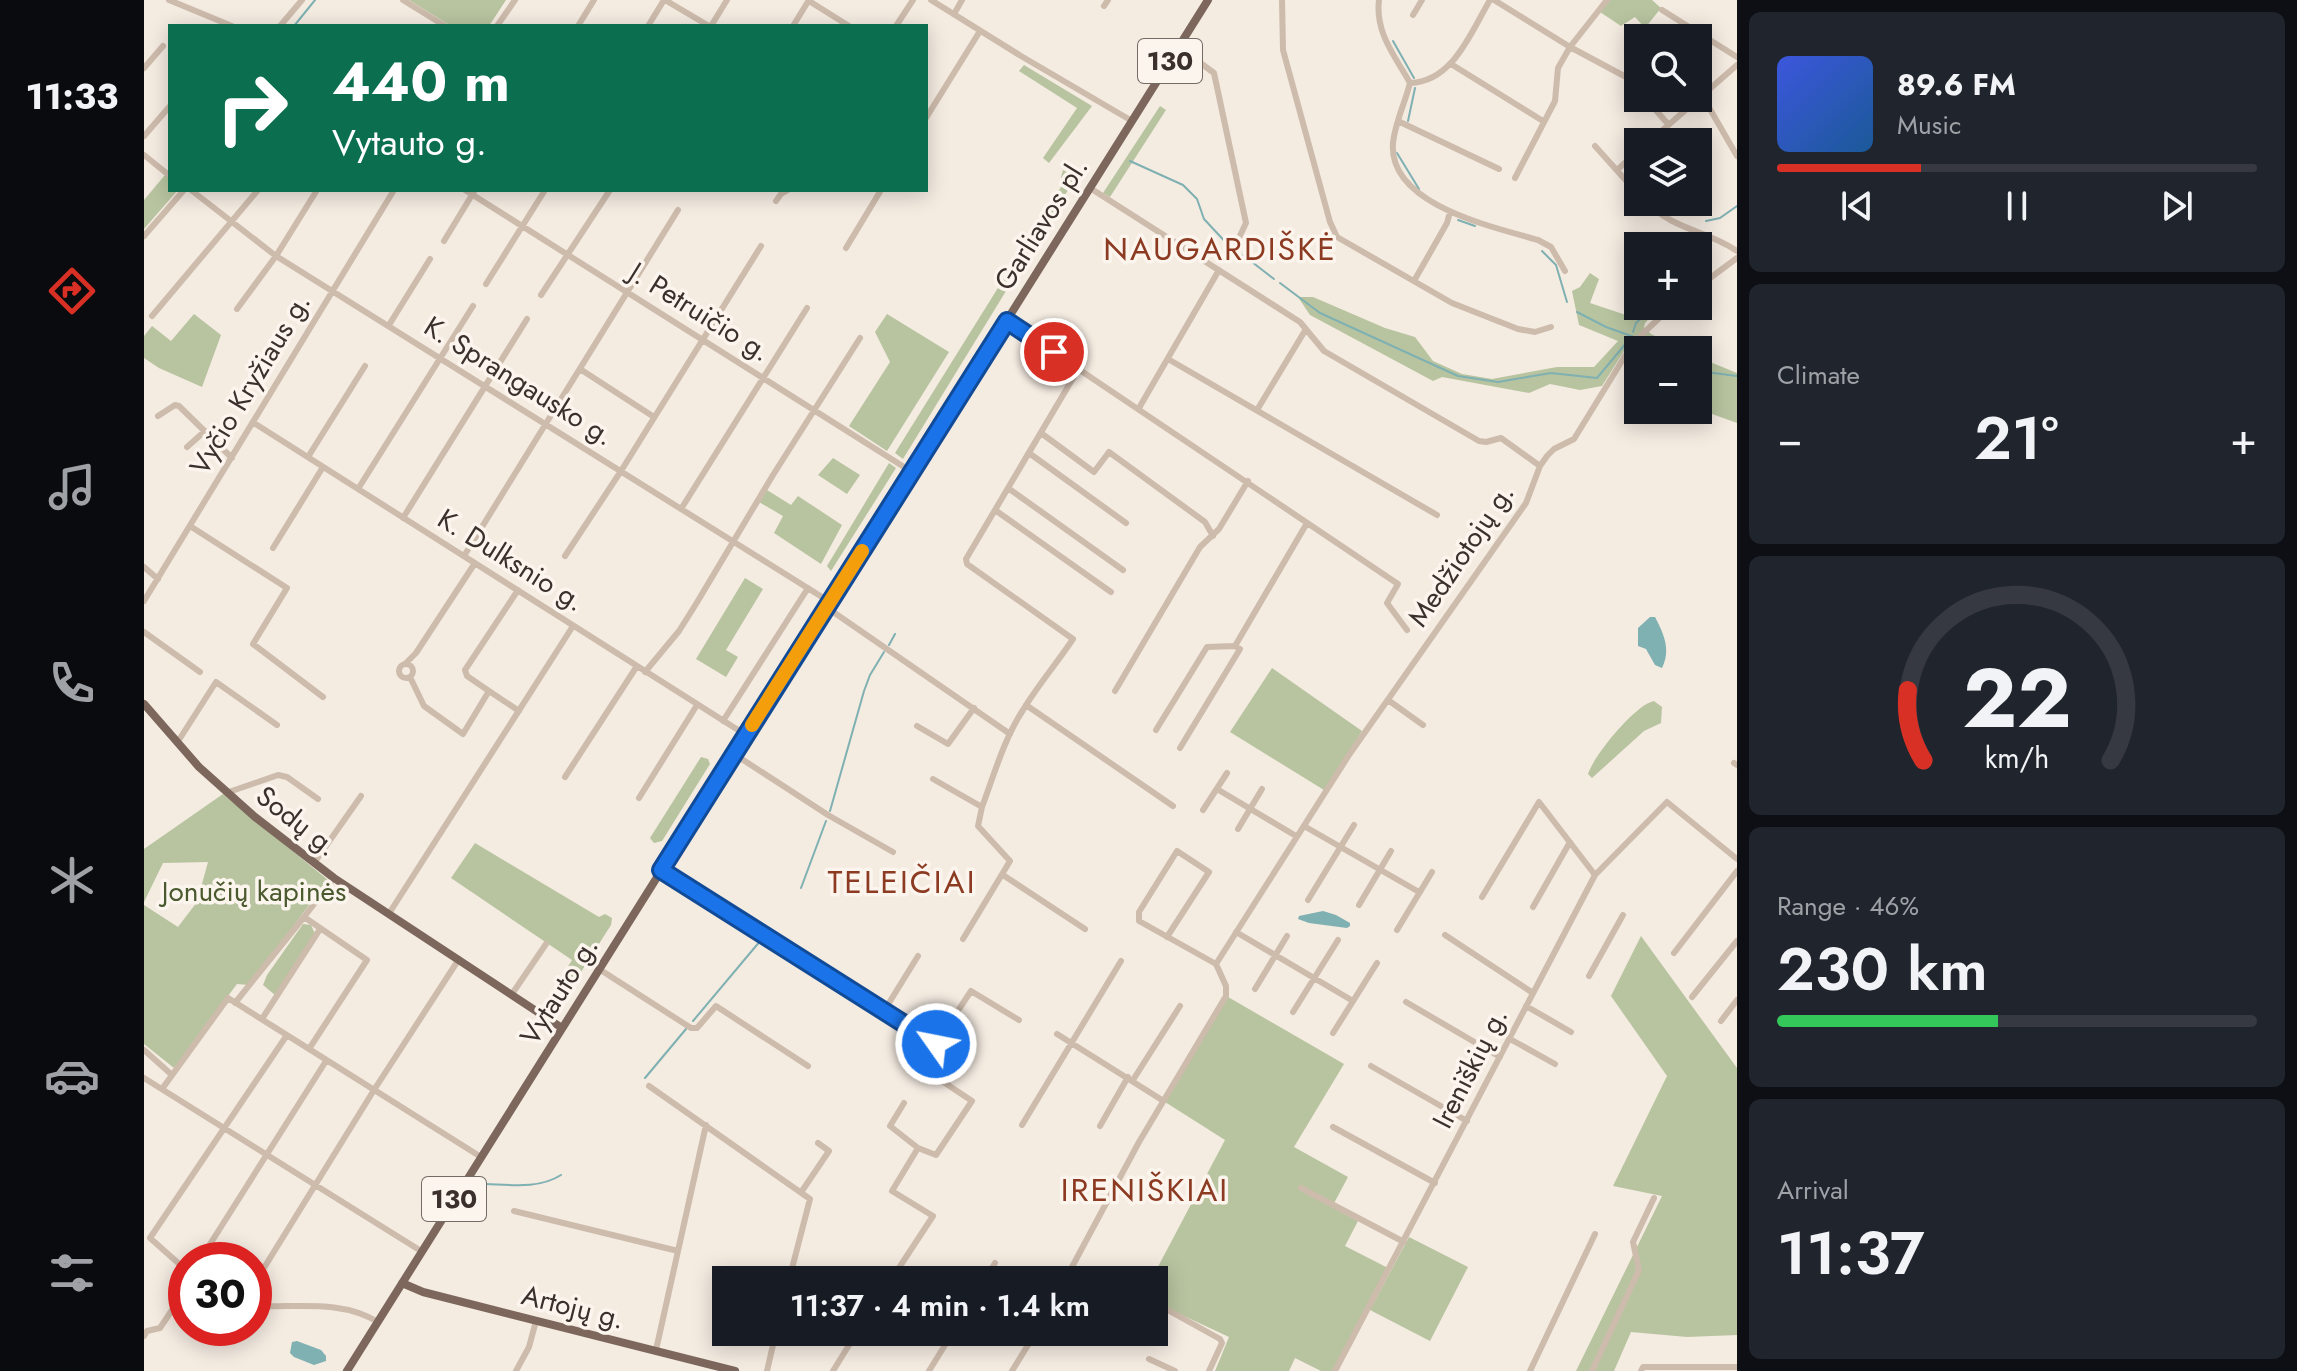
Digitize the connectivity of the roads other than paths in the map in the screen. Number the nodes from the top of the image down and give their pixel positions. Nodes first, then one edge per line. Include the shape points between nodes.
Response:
1 (169, 0) edge
2 (302, 0) edge
3 (403, 0) edge
4 (515, 0) edge
5 (594, 0) edge
6 (665, 0) edge
7 (727, 0) edge
8 (809, 0) edge
9 (913, 0) edge
10 (931, 0) edge
11 (962, 0) edge
12 (1208, 0) edge
13 (1282, 0) edge
14 (1379, 0) edge
15 (1422, 0) edge
16 (1492, 0) edge
17 (1607, 0) edge
18 (1662, 10) dead end
19 (954, 14) junction
20 (1413, 15) dead end
21 (432, 18) junction
22 (227, 24) edge
23 (282, 24) edge
24 (428, 24) edge
25 (442, 24) edge
26 (498, 24) edge
27 (579, 24) edge
28 (649, 24) edge
29 (707, 24) edge
30 (711, 24) edge
31 (794, 24) edge
32 (846, 24) edge
33 (897, 24) edge
34 (980, 31) junction
35 (163, 46) dead end
36 (1179, 47) junction
37 (1570, 47) junction
38 (1737, 57) edge
39 (1451, 64) junction
40 (1737, 65) edge
41 (144, 68) edge
42 (1624, 76) edge
43 (1410, 83) junction
44 (1712, 89) edge
45 (168, 108) edge
46 (1657, 112) edge
47 (1684, 112) edge
48 (1712, 112) edge
49 (928, 115) edge
50 (1132, 121) junction
51 (1543, 121) junction
52 (1400, 122) junction
53 (1668, 124) junction
54 (1664, 128) edge
55 (144, 136) edge
56 (1595, 146) dead end
57 (144, 155) edge
58 (1737, 156) edge
59 (1624, 164) edge
60 (1499, 169) dead end
61 (1617, 170) junction
62 (168, 174) edge
63 (1515, 178) dead end
64 (1624, 178) edge
65 (1090, 188) junction
66 (182, 192) edge
67 (193, 192) edge
68 (256, 192) edge
69 (316, 192) edge
70 (393, 192) edge
71 (474, 192) edge
72 (544, 192) edge
73 (609, 192) edge
74 (784, 192) edge
75 (880, 192) edge
76 (776, 201) dead end
77 (678, 210) dead end
78 (1450, 212) junction
79 (1660, 216) edge
80 (231, 223) junction
81 (523, 226) junction
82 (144, 236) edge
83 (444, 241) dead end
84 (1237, 242) dead end
85 (761, 246) dead end
86 (846, 248) dead end
87 (1737, 251) edge
88 (568, 255) junction
89 (276, 256) junction
90 (1737, 258) edge
91 (430, 259) dead end
92 (1219, 270) junction
93 (1565, 271) dead end
94 (1712, 277) edge
95 (1414, 281) junction
96 (486, 284) dead end
97 (333, 290) junction
98 (627, 292) junction
99 (541, 295) dead end
100 (473, 306) dead end
101 (807, 308) dead end
102 (237, 309) dead end
103 (152, 316) dead end
104 (527, 319) dead end
105 (1657, 320) edge
106 (1007, 321) junction
107 (389, 325) junction
108 (1551, 327) dead end
109 (1306, 329) junction
110 (860, 338) dead end
111 (704, 340) junction
112 (440, 357) junction
113 (1168, 359) junction
114 (365, 366) dead end
115 (1079, 368) junction
116 (580, 369) junction
117 (764, 378) junction
118 (485, 386) junction
119 (1139, 408) junction
120 (814, 410) junction
121 (1257, 410) junction
122 (158, 416) dead end
123 (654, 417) junction
124 (254, 423) junction
125 (546, 424) junction
126 (205, 431) junction
127 (1041, 433) junction
128 (187, 447) dead end
129 (1029, 453) junction
130 (308, 457) junction
131 (232, 458) junction
132 (1540, 466) junction
133 (323, 467) junction
134 (621, 471) junction
135 (912, 472) junction
136 (1248, 481) junction
137 (1008, 488) junction
138 (358, 489) junction
139 (681, 509) junction
140 (995, 510) junction
141 (1437, 515) dead end
142 (403, 518) junction
143 (1126, 523) dead end
144 (1307, 523) junction
145 (190, 526) junction
146 (1213, 536) junction
147 (732, 542) junction
148 (273, 548) dead end
149 (464, 556) junction
150 (565, 556) dead end
151 (475, 563) junction
152 (144, 567) edge
153 (1123, 570) dead end
154 (158, 579) junction
155 (808, 588) junction
156 (518, 590) junction
157 (1111, 592) dead end
158 (144, 601) edge
159 (828, 605) junction
160 (573, 626) junction
161 (1407, 630) dead end
162 (144, 632) edge
163 (809, 635) joint
164 (1235, 646) junction
165 (416, 653) junction
166 (405, 664) junction
167 (637, 666) junction
168 (412, 669) junction
169 (200, 672) dead end
170 (645, 672) junction
171 (410, 677) junction
172 (489, 691) junction
173 (1115, 691) dead end
174 (323, 697) dead end
175 (1388, 700) junction
176 (144, 704) edge
177 (697, 705) junction
178 (1026, 705) junction
179 (974, 708) junction
180 (519, 711) junction
181 (723, 721) junction
182 (277, 725) dead end
183 (1423, 725) dead end
184 (917, 726) dead end
185 (1156, 730) dead end
186 (1010, 734) junction
187 (746, 735) junction
188 (177, 743) junction
189 (1180, 748) dead end
190 (734, 754) junction
191 (1227, 773) dead end
192 (565, 777) dead end
193 (933, 779) dead end
194 (1217, 789) junction
195 (1262, 789) dead end
196 (226, 793) junction
197 (361, 796) dead end
198 (639, 798) dead end
199 (318, 799) dead end
200 (1173, 806) dead end
201 (982, 807) junction
202 (1250, 809) junction
203 (1203, 810) dead end
204 (1354, 825) dead end
205 (1304, 826) junction
206 (1238, 829) dead end
207 (1296, 836) junction
208 (1570, 842) junction
209 (1340, 847) junction
210 (1391, 851) dead end
211 (893, 852) dead end
212 (1737, 859) edge
213 (314, 863) junction
214 (661, 870) junction
215 (1379, 870) junction
216 (1737, 871) edge
217 (1432, 872) dead end
218 (1003, 875) junction
219 (1595, 875) junction
220 (334, 878) junction
221 (1419, 892) junction
222 (1482, 897) dead end
223 (1308, 900) dead end
224 (1359, 905) dead end
225 (1533, 907) dead end
226 (390, 912) junction
227 (1623, 915) dead end
228 (304, 917) junction
229 (320, 929) junction
230 (1085, 929) dead end
231 (1397, 930) dead end
232 (1236, 932) junction
233 (1445, 935) dead end
234 (1287, 936) dead end
235 (1167, 937) junction
236 (963, 939) dead end
237 (1338, 940) dead end
238 (1737, 941) edge
239 (546, 944) dead end
240 (1674, 953) dead end
241 (1276, 955) junction
242 (918, 956) dead end
243 (460, 958) junction
244 (1121, 961) dead end
245 (1377, 963) dead end
246 (1216, 964) junction
247 (599, 969) junction
248 (1589, 976) dead end
249 (1314, 978) junction
250 (1255, 989) dead end
251 (1533, 993) junction
252 (512, 994) junction
253 (1692, 997) dead end
254 (1737, 1000) edge
255 (1353, 1001) junction
256 (1406, 1002) dead end
257 (235, 1003) junction
258 (1180, 1006) dead end
259 (1526, 1006) junction
260 (884, 1011) junction
261 (1293, 1012) dead end
262 (262, 1019) junction
263 (1019, 1020) dead end
264 (1721, 1021) dead end
265 (562, 1028) junction
266 (1571, 1032) dead end
267 (1333, 1033) dead end
268 (1057, 1034) dead end
269 (287, 1035) junction
270 (1510, 1039) junction
271 (1071, 1043) junction
272 (309, 1049) junction
273 (144, 1050) edge
274 (1500, 1057) junction
275 (326, 1061) junction
276 (1555, 1064) dead end
277 (808, 1066) dead end
278 (1371, 1066) dead end
279 (172, 1075) junction
280 (936, 1077) dead end
281 (144, 1078) edge
282 (1130, 1079) junction
283 (649, 1086) dead end
284 (162, 1089) junction
285 (374, 1090) junction
286 (1162, 1100) junction
287 (904, 1103) dead end
288 (1467, 1121) junction
289 (706, 1125) junction
290 (1022, 1125) dead end
291 (1100, 1126) dead end
292 (1333, 1127) dead end
293 (224, 1128) junction
294 (818, 1143) dead end
295 (918, 1148) junction
296 (269, 1155) junction
297 (481, 1157) junction
298 (1435, 1183) junction
299 (316, 1185) junction
300 (1301, 1188) dead end
301 (802, 1191) junction
302 (1654, 1198) dead end
303 (514, 1211) dead end
304 (1595, 1234) dead end
305 (212, 1242) edge
306 (1404, 1242) junction
307 (421, 1251) junction
308 (678, 1251) junction
309 (168, 1254) edge
310 (272, 1255) edge
311 (995, 1263) dead end
312 (793, 1266) edge
313 (900, 1266) edge
314 (993, 1266) edge
315 (1073, 1266) edge
316 (402, 1283) junction
317 (272, 1306) edge
318 (1168, 1310) edge
319 (168, 1316) edge
320 (536, 1321) junction
321 (378, 1322) junction
322 (144, 1336) edge
323 (773, 1346) edge
324 (848, 1346) edge
325 (944, 1346) edge
326 (1027, 1346) edge
327 (656, 1350) junction
328 (1149, 1359) dead end
329 (705, 1367) edge
330 (1737, 1367) edge
331 (1642, 1369) edge
332 (347, 1371) edge
333 (516, 1371) edge
334 (735, 1371) edge
335 (767, 1371) edge
336 (833, 1371) edge
337 (929, 1371) edge
338 (1012, 1371) edge
339 (1175, 1371) edge
340 (1209, 1371) edge
341 (1335, 1371) edge
342 (1530, 1371) edge
343 (1592, 1371) edge

1 - 22 street
2 - 23 street
3 - 21 street
4 - 26 street
5 - 27 street
6 - 28 street
6 - 29 street
7 - 30 street
8 - 31 street
8 - 32 street
9 - 33 street
10 - 19 street
11 - 19 street
12 - 36 main road, 130
13 - 95 street via 1283,50 1333,229 1337,237
14 - 43 street via 1380,28
15 - 20 street
16 - 37 street
16 - 39 street
17 - 37 street
18 - 38 street
19 - 34 street
21 - 24 street
21 - 25 street
34 - 49 street
34 - 50 street
35 - 41 street
36 - 50 main road, 130
36 - 84 street via 1214,73 1246,223
37 - 42 street
37 - 51 street via 1558,68 1555,101
39 - 43 street via 1437,76
39 - 51 street
40 - 44 street
43 - 52 street
45 - 55 street
46 - 53 street
47 - 53 street
48 - 58 street
50 - 65 main road, Garliavos pl. / 130
51 - 63 street
52 - 60 street
52 - 78 street via 1393,146 1399,168 1420,196
53 - 54 street
56 - 61 street
57 - 62 street
59 - 61 street
61 - 64 street
65 - 92 street, Medžiotojų g.
65 - 106 main road, Garliavos pl. / 130
66 - 82 street
67 - 80 street, K. Sprangausko g.
68 - 80 street
69 - 89 street
70 - 97 street, Vyčio Kryžiaus g.
71 - 81 street, J. Petruičio g.
71 - 83 street
72 - 81 street
73 - 88 street
74 - 76 street
75 - 86 street
77 - 98 street
78 - 93 street via 1538,240 1551,247
78 - 95 street
79 - 87 street
80 - 89 street, K. Sprangausko g.
80 - 103 street
81 - 88 street, J. Petruičio g.
81 - 96 street
85 - 111 street
88 - 98 street, J. Petruičio g.
88 - 99 street
89 - 97 street, K. Sprangausko g.
89 - 102 street
90 - 94 street
91 - 107 street
92 - 109 street, Medžiotojų g.
92 - 113 street
95 - 108 street via 1452,303 1518,329 1535,332
97 - 107 street, K. Sprangausko g.
97 - 124 street, Vyčio Kryžiaus g.
98 - 111 street, J. Petruičio g.
98 - 116 street
100 - 112 street
101 - 117 street
104 - 118 street
105 - 132 street via 1633,343 1579,434 1554,449
106 - 115 street
106 - 135 main road, Garliavos pl. / 130
107 - 112 street, K. Sprangausko g.
109 - 121 street
109 - 132 street, Medžiotojų g. via 1324,351 1479,441 1501,438
110 - 120 street
111 - 117 street, J. Petruičio g.
111 - 123 street
112 - 118 street, K. Sprangausko g.
112 - 138 street
113 - 119 street
113 - 121 street
114 - 130 street
115 - 119 street
115 - 127 street
116 - 123 street
116 - 125 street
117 - 120 street, J. Petruičio g.
117 - 139 street
118 - 125 street, K. Sprangausko g.
118 - 142 street
119 - 136 street
120 - 135 street, J. Petruičio g.
120 - 147 street
121 - 141 street
122 - 126 street via 179,406
123 - 134 street
124 - 130 street, K. Dulksnio g.
124 - 131 street, Vyčio Kryžiaus g.
125 - 134 street, K. Sprangausko g.
125 - 149 street
126 - 128 street
126 - 131 street
127 - 129 street
127 - 146 street via 1094,472 1109,452 1205,522
129 - 137 street
129 - 143 street
130 - 133 street, K. Dulksnio g.
131 - 145 street, Vyčio Kryžiaus g.
132 - 175 street, Medžiotojų g. via 1526,503
133 - 138 street, K. Dulksnio g.
133 - 148 street
134 - 139 street, K. Sprangausko g.
134 - 150 street
135 - 159 main road, Garliavos pl. / 130
136 - 144 street
136 - 146 street
137 - 140 street
137 - 153 street
138 - 142 street, K. Dulksnio g.
139 - 147 street, K. Sprangausko g.
140 - 157 street
140 - 178 street via 967,564 1073,639
142 - 149 street, K. Dulksnio g.
144 - 161 street via 1398,584 1387,603
144 - 164 street
145 - 154 street, Vyčio Kryžiaus g.
145 - 174 street via 287,588 253,644
146 - 173 street via 1200,547
147 - 155 street, K. Sprangausko g.
147 - 170 street via 679,631
149 - 151 street, K. Dulksnio g.
151 - 156 street, K. Dulksnio g.
151 - 165 street
152 - 154 street
154 - 158 street, Vyčio Kryžiaus g.
155 - 159 street, K. Sprangausko g.
155 - 181 street
156 - 160 street, K. Dulksnio g.
156 - 172 street via 465,670
159 - 163 main road, Garliavos pl. / 130
159 - 179 street, K. Sprangausko g.
160 - 167 street, K. Dulksnio g.
160 - 180 street
162 - 169 street
163 - 187 main road, Vytauto g. / 130
164 - 185 street via 1207,647
164 - 189 street via 1240,649
165 - 166 street
165 - 168 street
166 - 168 street
166 - 171 street via 399,674
167 - 170 street, K. Dulksnio g.
167 - 192 street
168 - 171 street
170 - 177 street, K. Dulksnio g.
171 - 172 street via 424,706 463,734
172 - 180 street
175 - 183 street
175 - 205 street, Medžiotojų g.
176 - 188 main road, Sodų g.
177 - 181 street, K. Dulksnio g.
177 - 198 street
178 - 186 street
178 - 200 street
179 - 184 street via 948,744
179 - 186 street, K. Sprangausko g.
180 - 226 street
181 - 187 street, K. Dulksnio g.
182 - 188 street via 216,682
186 - 201 street
187 - 190 main road, Vytauto g. / 130
188 - 196 main road, Sodų g.
190 - 211 street
190 - 214 main road, Vytauto g. / 130
191 - 194 street
193 - 201 street
194 - 202 street
194 - 203 street
195 - 202 street
196 - 199 street via 278,775
196 - 213 main road, Sodų g.
197 - 213 street
201 - 218 street via 978,826 1010,861
202 - 206 street
202 - 207 street
204 - 209 street
205 - 207 street, Medžiotojų g.
205 - 209 street
207 - 232 street, Medžiotojų g.
208 - 219 street
208 - 222 street via 1539,802
208 - 225 street
209 - 215 street
209 - 223 street
210 - 215 street
212 - 219 street, Ireniškių g. via 1667,802
213 - 220 main road, Sodų g.
214 - 247 main road, Vytauto g. / 130
214 - 260 street
215 - 221 street
215 - 224 street
216 - 240 street
217 - 221 street
218 - 230 street
218 - 236 street
219 - 251 street, Ireniškių g.
220 - 226 main road, Sodų g.
220 - 228 street
221 - 231 street
226 - 243 main road, Sodų g.
227 - 248 street
228 - 229 street
228 - 257 street
229 - 262 street
229 - 272 street via 367,960
232 - 241 street
232 - 246 street, Medžiotojų g.
233 - 251 street
234 - 241 street
235 - 235 street via 1138,917 1177,851 1209,872
235 - 246 street
237 - 249 street
238 - 253 street
239 - 252 street
241 - 249 street
241 - 250 street
242 - 260 street
243 - 252 main road, Sodų g.
243 - 285 street
244 - 271 street
245 - 255 street
246 - 286 street via 1226,996
247 - 265 main road, Vytauto g. / 130
247 - 277 street via 691,1028 716,1006
249 - 255 street
249 - 261 street
251 - 259 street, Ireniškių g.
252 - 265 main road, Sodų g.
254 - 264 street
255 - 267 street
256 - 274 street
257 - 262 street
257 - 279 street via 228,998
258 - 282 street
259 - 266 street
259 - 270 street, Ireniškių g.
260 - 263 street via 936,1044 971,991
262 - 269 street
265 - 297 main road, Vytauto g. / 130
268 - 271 street
269 - 272 street
269 - 293 street
270 - 274 street, Ireniškių g.
270 - 276 street
271 - 282 street
271 - 290 street
272 - 275 street
273 - 279 street
274 - 288 street, Ireniškių g.
275 - 285 street
275 - 296 street
278 - 288 street
279 - 284 street
280 - 295 street via 972,1101 936,1155
281 - 284 street
282 - 286 street
282 - 291 street
283 - 289 street
284 - 293 street
285 - 297 street
285 - 299 street
286 - 315 street
287 - 295 street via 890,1126
288 - 298 street, Ireniškių g.
289 - 301 street
289 - 308 street
292 - 298 street
293 - 296 street
293 - 309 street via 150,1238
294 - 301 street via 829,1151
295 - 313 street via 892,1191 933,1216
296 - 299 street
296 - 305 street
297 - 307 main road, Vytauto g. / 130
298 - 306 street, Ireniškių g.
299 - 307 street
299 - 310 street
300 - 306 street
301 - 312 street via 810,1199
302 - 343 street via 1633,1242 1639,1270
303 - 308 street
304 - 342 street
306 - 341 street, Ireniškių g.
307 - 316 main road, Vytauto g. / 130
308 - 327 street
311 - 314 street
316 - 320 main road, Artojų g.
316 - 321 main road, Vytauto g. / 130
317 - 321 street via 331,1307
318 - 340 street via 1220,1339
319 - 322 street via 160,1328
320 - 327 main road, Artojų g.
320 - 333 street
321 - 332 main road, Vytauto g. / 130
323 - 335 street
324 - 336 street
325 - 337 street
326 - 338 street
327 - 329 main road, Artojų g.
328 - 339 street
329 - 334 main road, Artojų g.
330 - 331 street

